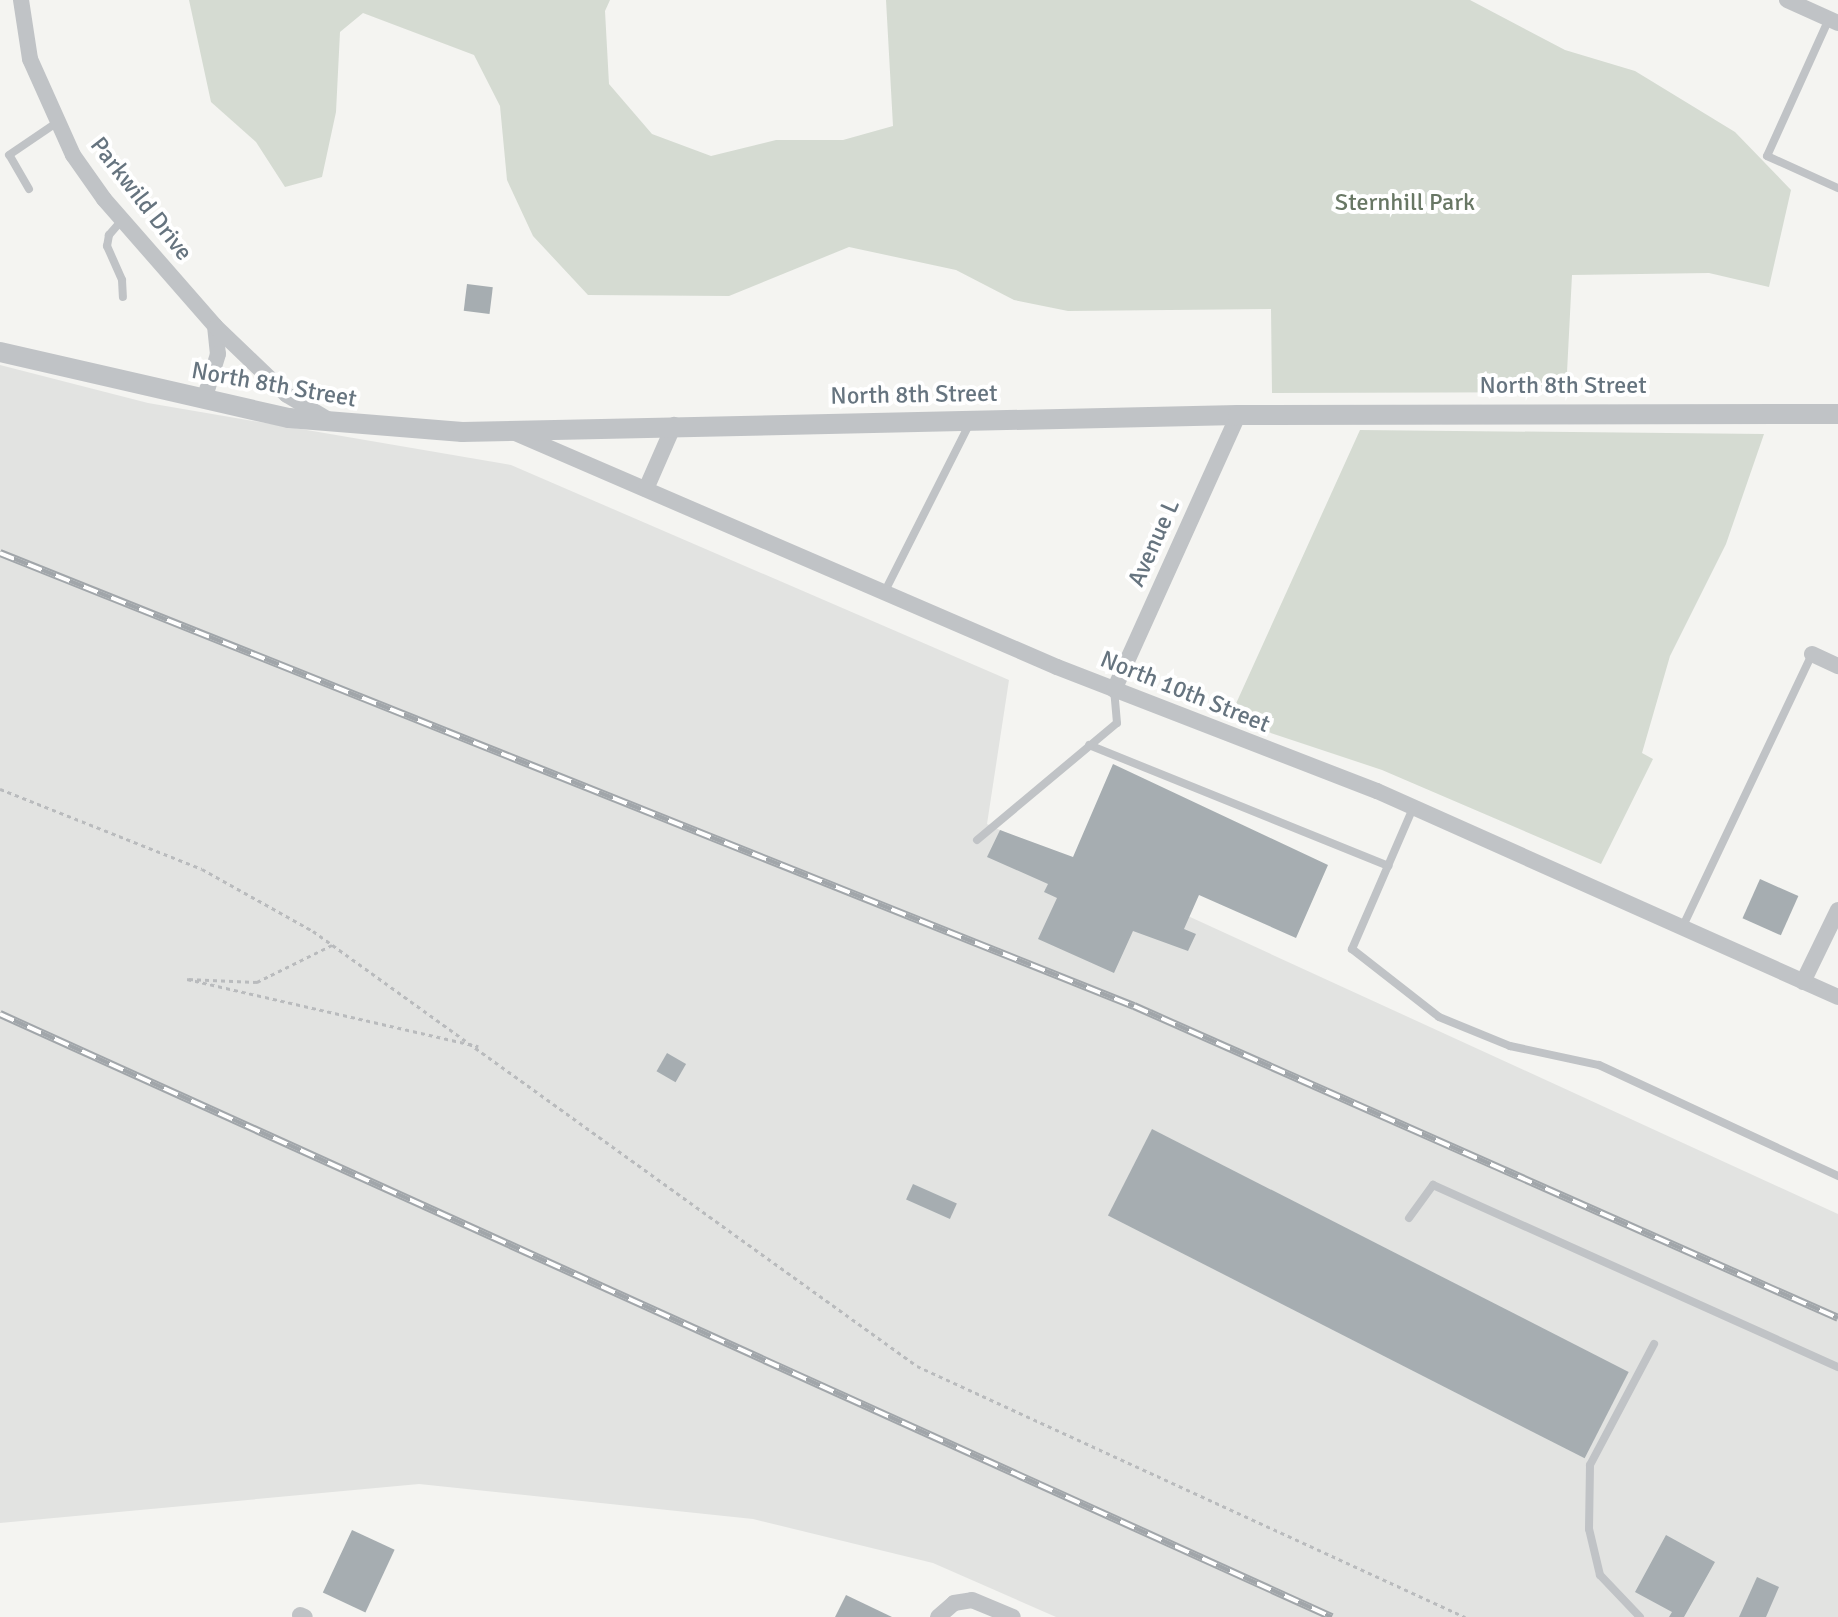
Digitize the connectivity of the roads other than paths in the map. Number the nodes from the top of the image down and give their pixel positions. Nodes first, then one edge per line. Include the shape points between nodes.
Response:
1 (21, 0) edge
2 (1787, 0) edge
3 (1833, 22) edge
4 (56, 123) junction
5 (1838, 188) edge
6 (29, 189) dead end
7 (122, 220) junction
8 (123, 297) dead end
9 (215, 326) junction
10 (0, 352) edge
11 (204, 400) junction
12 (1838, 414) edge
13 (1238, 415) junction
14 (972, 420) junction
15 (339, 425) junction
16 (674, 425) junction
17 (514, 433) junction
18 (646, 489) junction
19 (884, 593) junction
20 (1812, 654) joint
21 (1838, 666) edge
22 (1114, 690) junction
23 (1089, 745) junction
24 (1414, 807) junction
25 (977, 840) dead end
26 (1388, 866) junction
27 (1838, 910) edge
28 (1682, 928) junction
29 (1803, 982) junction
30 (1838, 997) edge
31 (1838, 1176) edge
32 (1409, 1218) dead end
33 (1654, 1344) dead end
34 (1838, 1367) edge
35 (938, 1617) edge
36 (1013, 1617) edge
37 (1640, 1617) edge

1 - 4 street, Parkwild Drive via 30,59
2 - 3 street
3 - 5 lane via 1767,156
4 - 6 lane via 9,155
4 - 7 street, Parkwild Drive
7 - 8 lane via 107,246 122,280
7 - 9 street, Parkwild Drive
9 - 11 street via 218,354
9 - 15 street, Parkwild Drive via 287,395
10 - 11 street, North 8th Street
11 - 15 street, North 8th Street
12 - 13 street, North 8th Street
13 - 14 street, North 8th Street
13 - 22 street, Avenue L
14 - 16 street, North 8th Street
14 - 19 lane
15 - 17 street, North 8th Street
16 - 17 street, North 8th Street
16 - 18 street
17 - 18 street, North 10th Street
18 - 19 street, North 10th Street
19 - 22 street, North 10th Street
20 - 21 street
20 - 28 lane
22 - 23 lane via 1117,723
22 - 24 street, North 10th Street
23 - 25 lane
23 - 26 lane
24 - 26 lane
24 - 28 street, North 10th Street
26 - 31 lane via 1352,949 1439,1017 1510,1046 1599,1065
27 - 29 street
28 - 29 street, North 10th Street
29 - 30 street, North 10th Street
32 - 34 lane via 1433,1185
33 - 37 lane via 1590,1465 1589,1529 1600,1575
35 - 36 street via 954,1603 972,1600

